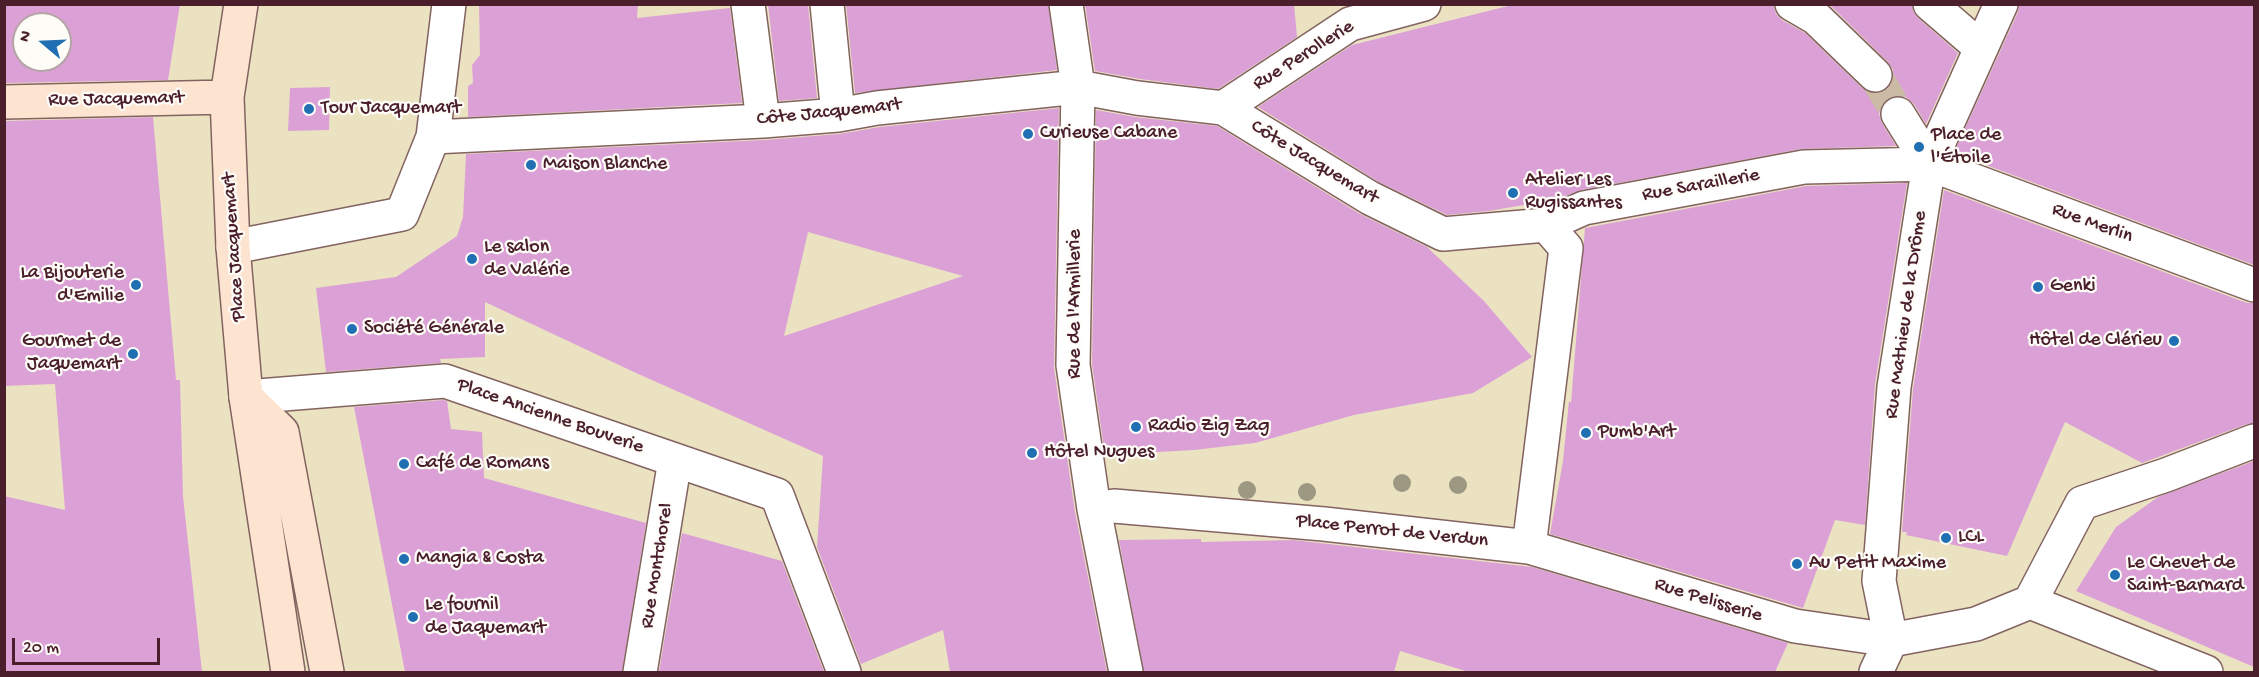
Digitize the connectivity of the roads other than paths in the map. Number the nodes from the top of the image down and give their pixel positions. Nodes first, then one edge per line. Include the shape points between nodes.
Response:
1 (241, 4) edge
2 (449, 4) edge
3 (748, 4) edge
4 (827, 4) edge
5 (1066, 4) edge
6 (1424, 4) edge
7 (1792, 4) edge
8 (1930, 4) edge
9 (2001, 4) edge
10 (1349, 14) edge
11 (1980, 47) junction
12 (1875, 75) tunnel mouth
13 (1078, 87) junction
14 (227, 97) junction
15 (4, 102) edge
16 (1223, 108) junction
17 (1898, 114) tunnel mouth
18 (838, 115) junction
19 (763, 121) junction
20 (433, 137) junction
21 (1929, 164) junction
22 (1546, 225) junction
23 (1443, 234) joint
24 (233, 247) junction
25 (2254, 285) edge
26 (246, 397) junction
27 (2254, 441) edge
28 (675, 460) junction
29 (1104, 508) junction
30 (1529, 547) junction
31 (2030, 602) junction
32 (1891, 640) junction
33 (288, 672) edge
34 (327, 672) edge
35 (640, 672) edge
36 (844, 672) edge
37 (1126, 672) edge
38 (1876, 672) edge
39 (2206, 672) edge

1 - 14 street, Place Jacquemart
2 - 20 street
3 - 19 street
4 - 18 street
5 - 13 street, Rue de l'Armillerie
6 - 10 street, Rue Perollerie
7 - 12 street via 1816,18
8 - 11 street
9 - 11 street, Rue Mathieu de la Drôme
10 - 16 street, Rue Perollerie
11 - 21 street, Rue Mathieu de la Drôme
13 - 16 street, Côte Jacquemart
13 - 18 street, Côte Jacquemart
13 - 29 street, Rue de l'Armillerie via 1073,365
14 - 15 street, Rue Jacquemart
14 - 24 street, Place Jacquemart
16 - 23 street, Côte Jacquemart via 1370,198
17 - 21 street
18 - 19 street, Côte Jacquemart
19 - 20 street, Côte Jacquemart
20 - 24 street via 402,214
21 - 22 street, Rue Saraillerie via 1804,167 1584,208
21 - 25 street, Rue Merlin
21 - 32 street, Rue Mathieu de la Drôme via 1894,387 1879,581
22 - 23 street, Rue Saraillerie
22 - 30 street via 1566,248
24 - 26 street, Place Jacquemart
26 - 28 street, Place Ancienne Bouverie via 445,381
26 - 33 street, Place Jacquemart
26 - 34 street via 282,432
27 - 31 street via 2082,503
28 - 35 street, Rue Montchorel
28 - 36 street, Place Ancienne Bouverie via 777,495
29 - 30 street, Place Perrot de Verdun via 1324,524
29 - 37 street, Rue de l'Armillerie
30 - 32 street, Rue Pelisserie via 1795,626
31 - 32 street, Rue Pelisserie via 1976,624
31 - 39 street
32 - 38 street

